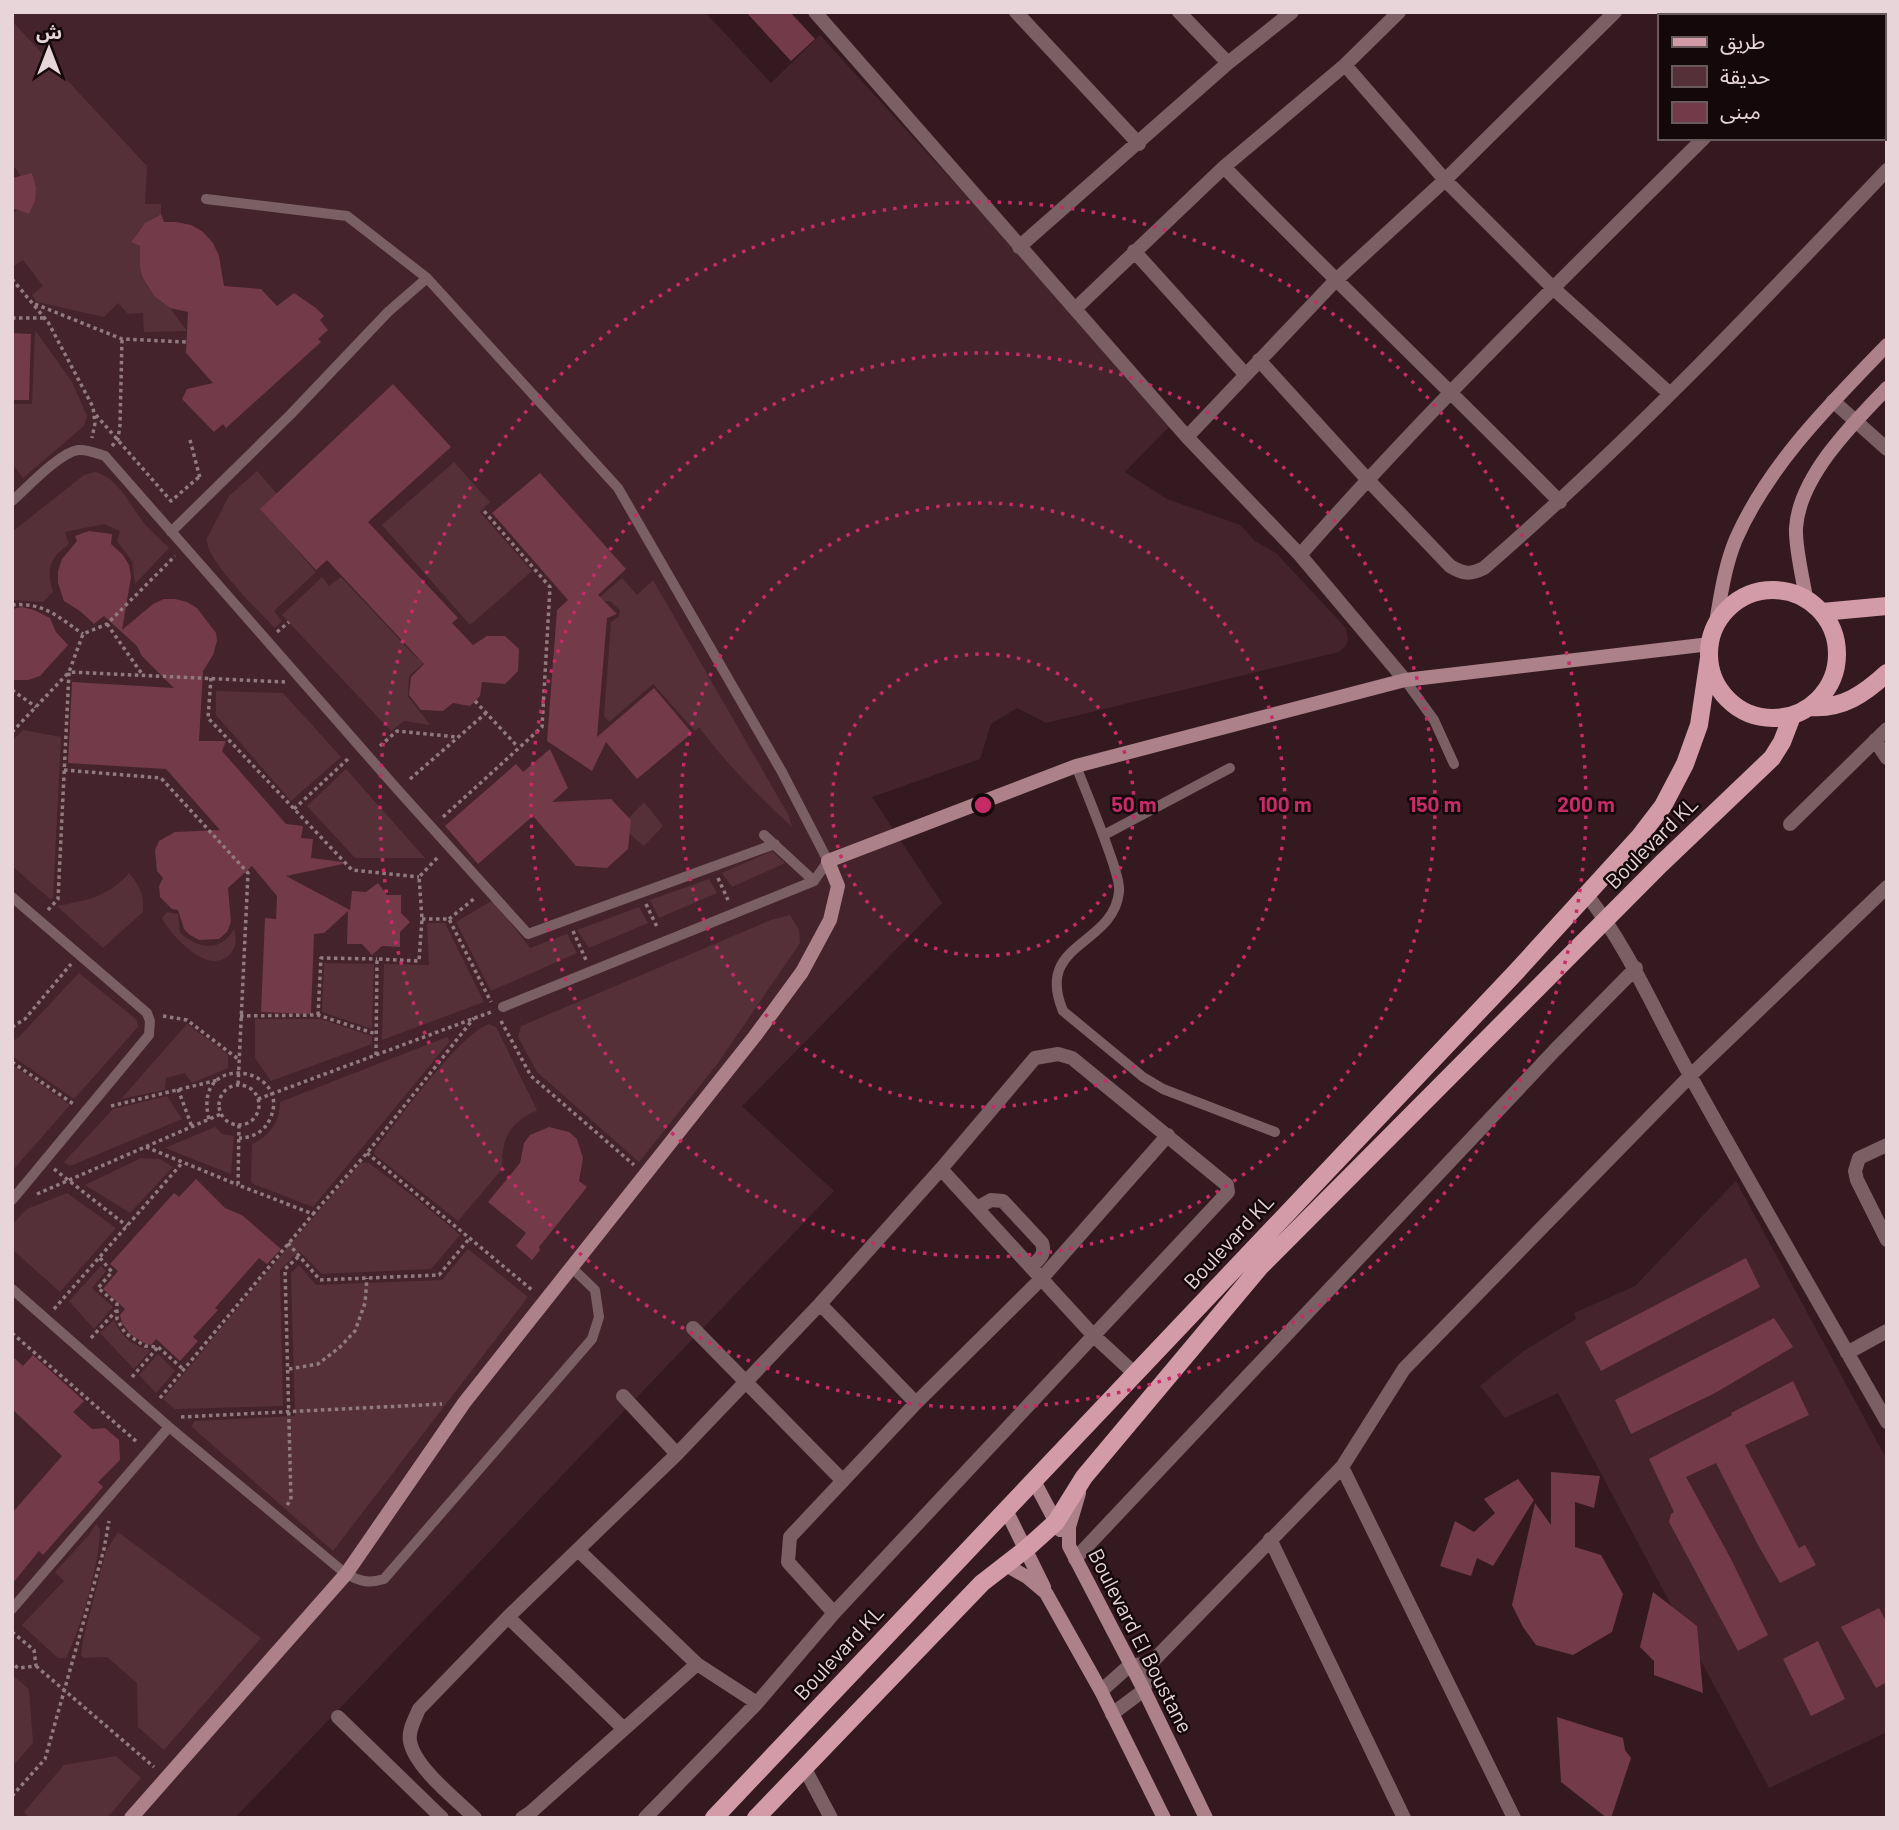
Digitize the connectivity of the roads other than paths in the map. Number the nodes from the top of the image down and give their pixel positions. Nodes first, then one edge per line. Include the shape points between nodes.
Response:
1 (815, 12) edge
2 (1016, 12) edge
3 (1178, 12) edge
4 (1292, 12) edge
5 (1399, 12) edge
6 (1615, 12) edge
7 (1228, 63) junction
8 (1345, 65) junction
9 (1701, 140) edge
10 (1139, 144) junction
11 (1224, 167) junction
12 (1887, 170) edge
13 (1445, 180) junction
14 (206, 199) dead end
15 (1019, 247) junction
16 (1134, 251) junction
17 (427, 278) junction
18 (1335, 281) junction
19 (1553, 288) junction
20 (1076, 309) junction
21 (1887, 345) edge
22 (1259, 360) junction
23 (1245, 374) junction
24 (1887, 388) edge
25 (1452, 392) junction
26 (1669, 393) junction
27 (1833, 401) junction
28 (1856, 420) junction
29 (1187, 437) junction
30 (1887, 449) edge
31 (1367, 479) junction
32 (12, 501) edge
33 (1560, 502) junction
34 (171, 532) junction
35 (1300, 555) junction
36 (1806, 598) junction
37 (1887, 606) edge
38 (1822, 612) junction
39 (1716, 622) junction
40 (1709, 651) junction
41 (1887, 673) edge
42 (1405, 680) junction
43 (1811, 707) junction
44 (1792, 716) junction
45 (1887, 729) edge
46 (1875, 740) junction
47 (1887, 758) edge
48 (1454, 764) dead end
49 (1076, 766) junction
50 (1230, 768) dead end
51 (1790, 824) dead end
52 (764, 835) dead end
53 (1104, 835) junction
54 (775, 844) junction
55 (828, 861) junction
56 (814, 881) junction
57 (1887, 887) edge
58 (1587, 895) junction
59 (12, 897) edge
60 (1607, 921) junction
61 (1636, 968) junction
62 (499, 1009) road end
63 (1690, 1076) junction
64 (1275, 1132) dead end
65 (1168, 1135) junction
66 (1887, 1145) edge
67 (941, 1169) junction
68 (12, 1200) edge
69 (977, 1208) junction
70 (1887, 1240) edge
71 (571, 1266) junction
72 (1036, 1273) junction
73 (12, 1289) edge
74 (820, 1304) junction
75 (693, 1328) dead end
76 (1887, 1331) edge
77 (1093, 1335) junction
78 (1847, 1353) junction
79 (1135, 1374) junction
80 (745, 1383) junction
81 (623, 1396) dead end
82 (916, 1403) junction
83 (1887, 1422) edge
84 (169, 1427) junction
85 (677, 1454) junction
86 (1342, 1466) junction
87 (1084, 1477) junction
88 (843, 1481) junction
89 (1034, 1481) junction
90 (1006, 1510) junction
91 (1056, 1522) junction
92 (1270, 1539) junction
93 (1026, 1549) junction
94 (578, 1550) junction
95 (1072, 1553) junction
96 (1006, 1564) junction
97 (346, 1574) junction
98 (1046, 1593) junction
99 (12, 1609) edge
100 (834, 1613) junction
101 (508, 1617) junction
102 (1151, 1663) junction
103 (696, 1664) junction
104 (1129, 1666) junction
105 (1144, 1690) junction
106 (1101, 1691) junction
107 (757, 1703) junction
108 (1112, 1714) junction
109 (338, 1717) dead end
110 (623, 1728) junction
111 (805, 1769) junction
112 (131, 1818) edge
113 (442, 1818) edge
114 (475, 1818) edge
115 (522, 1818) edge
116 (645, 1818) edge
117 (715, 1818) edge
118 (756, 1818) edge
119 (831, 1818) edge
120 (1164, 1818) edge
121 (1206, 1818) edge
122 (1404, 1818) edge
123 (1514, 1818) edge

1 - 15 street
2 - 10 street
3 - 7 street
4 - 7 street
5 - 8 street
6 - 13 street
7 - 10 street
8 - 11 street
8 - 13 street
9 - 19 street
10 - 15 street
11 - 16 street
11 - 18 street
12 - 26 street
13 - 18 street
13 - 19 street
14 - 17 lane via 347,216
15 - 20 street
16 - 20 street
16 - 23 street
17 - 34 lane
17 - 55 lane via 618,488 782,772
18 - 22 street
18 - 25 street
19 - 25 street
19 - 26 street
20 - 29 street
21 - 27 street
22 - 23 street
22 - 31 street
23 - 29 street
24 - 28 street
25 - 31 street
25 - 33 street
26 - 33 street
27 - 28 street
27 - 39 street via 1751,508 1726,568
28 - 30 street
28 - 36 street via 1821,465 1803,499 1796,528
29 - 35 street
31 - 33 street via 1462,573 1484,568
31 - 35 street
32 - 34 lane via 65,455 90,451 105,456
34 - 54 lane via 528,934
35 - 42 street
36 - 38 main road
36 - 39 main road via 1787,591 1748,595
37 - 38 main road
38 - 43 main road via 1834,631 1836,672
39 - 40 main road
40 - 42 street
40 - 44 main road via 1713,677 1736,707 1754,716
40 - 58 main road, Boulevard KL via 1699,725 1685,764 1663,806
41 - 43 main road via 1856,698 1826,708
42 - 48 lane via 1434,720
42 - 49 street
43 - 44 main road
44 - 60 main road, Boulevard KL via 1772,758
45 - 46 street
46 - 47 street
46 - 51 street
49 - 53 lane
49 - 55 street
50 - 53 lane
52 - 54 lane
53 - 64 lane via 1120,887 1118,900 1111,917 1060,964 1057,996 1063,1011 1163,1089
54 - 56 lane
55 - 56 lane
55 - 71 street via 838,886 830,920 802,972
56 - 62 lane
57 - 63 street
58 - 60 street
58 - 79 main road, Boulevard KL
59 - 68 lane via 147,1013 150,1021 149,1035
60 - 61 street
60 - 87 main road, Boulevard KL via 1260,1267
61 - 63 street
61 - 95 street
63 - 78 street
63 - 86 street via 1404,1368
65 - 67 street via 1072,1058 1047,1055 1035,1058
65 - 72 street
65 - 77 street via 1227,1185 1228,1192
66 - 70 street via 1859,1158 1855,1171
67 - 69 street
67 - 74 street
69 - 72 street
69 - 72 street via 991,1200 1003,1201 1042,1243
71 - 97 street via 464,1403
71 - 97 lane via 595,1290 599,1317 592,1339 384,1579 361,1582
72 - 77 street
72 - 82 street
73 - 84 lane
74 - 80 street
74 - 82 street
75 - 80 street
76 - 78 street
77 - 79 street
77 - 100 street
78 - 83 street
79 - 89 main road, Boulevard KL
80 - 85 street
80 - 88 street
81 - 85 street
82 - 88 street
84 - 97 lane
84 - 99 lane
85 - 94 street
86 - 92 street
86 - 123 street
87 - 91 main road, Boulevard KL
87 - 95 street, Boulevard El Boustane via 1069,1527
88 - 100 street via 790,1537 788,1551 788,1562
89 - 90 main road, Boulevard KL
89 - 91 street
90 - 93 street
90 - 117 main road, Boulevard KL
91 - 93 main road, Boulevard KL
91 - 95 street
92 - 102 street
92 - 122 street
93 - 96 main road, Boulevard KL
93 - 98 street
94 - 101 street
94 - 103 street
95 - 104 street, Boulevard El Boustane
96 - 98 street
96 - 111 main road, Boulevard KL via 982,1583
97 - 112 street
98 - 106 street
100 - 107 street
101 - 110 street
101 - 114 street via 419,1709 412,1725 410,1740 421,1763
102 - 104 street
102 - 105 street
103 - 107 street
103 - 110 street
104 - 105 street, Boulevard El Boustane
104 - 106 street
105 - 108 street
105 - 121 street, Boulevard El Boustane
106 - 108 street
107 - 116 street
108 - 120 street
109 - 113 street
110 - 115 street
111 - 118 main road, Boulevard KL
111 - 119 street

